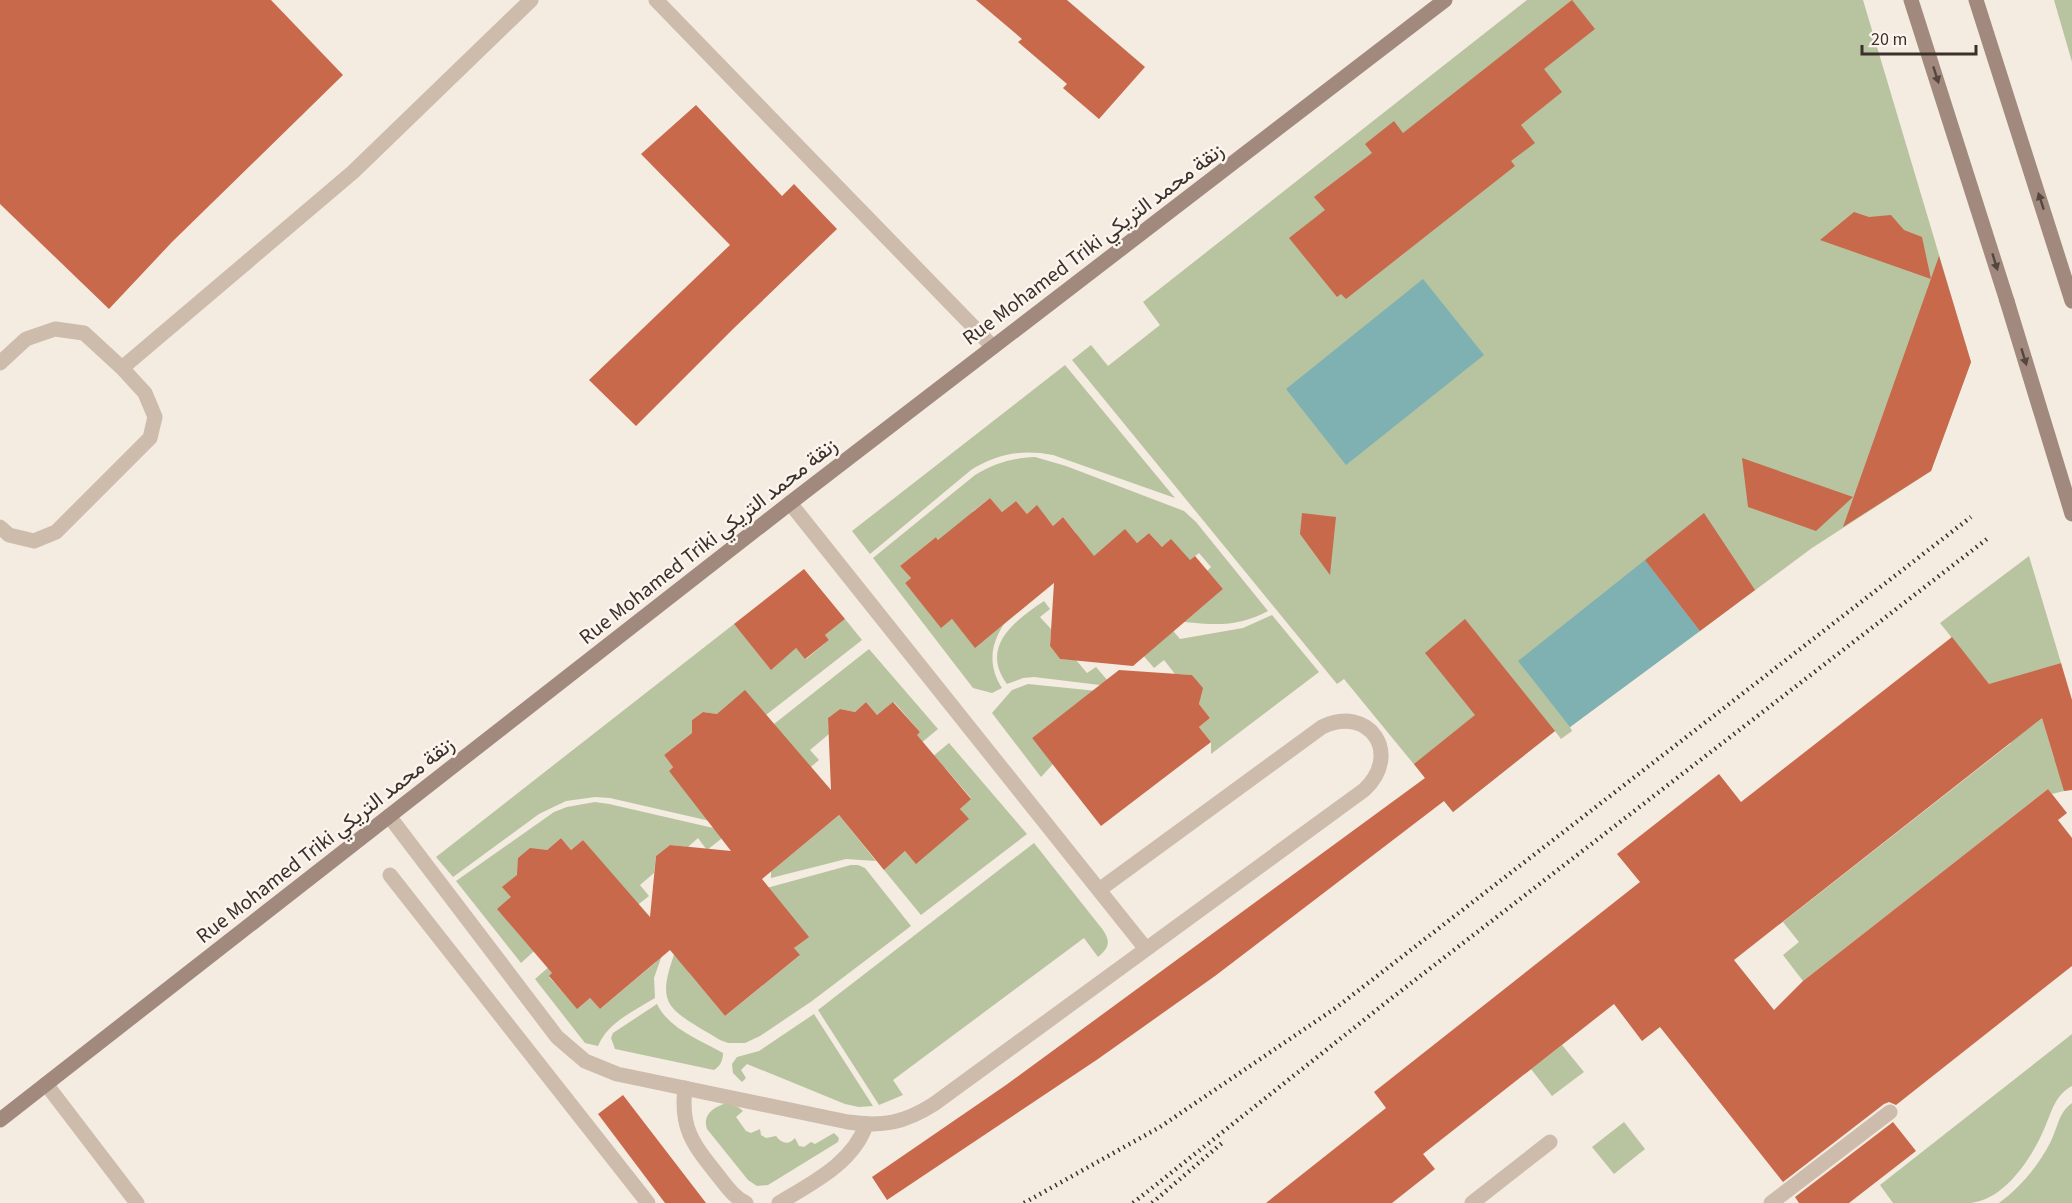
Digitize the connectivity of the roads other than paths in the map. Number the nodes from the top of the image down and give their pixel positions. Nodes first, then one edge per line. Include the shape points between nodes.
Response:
1 (531, 0) edge
2 (656, 0) edge
3 (1445, 0) edge
4 (1911, 0) edge
5 (1976, 0) edge
6 (2072, 301) edge
7 (993, 347) junction
8 (0, 363) edge
9 (122, 368) junction
10 (790, 502) junction
11 (2072, 514) edge
12 (0, 527) edge
13 (388, 816) junction
14 (390, 875) dead end
15 (1100, 890) junction
16 (1146, 949) junction
17 (46, 1084) junction
18 (685, 1088) junction
19 (1890, 1112) dead end
20 (0, 1120) edge
21 (866, 1125) junction
22 (1550, 1142) dead end
23 (1477, 1201) edge
24 (137, 1203) edge
25 (648, 1203) edge
26 (746, 1203) edge
27 (779, 1203) edge
28 (1771, 1203) edge

1 - 9 street via 353,172
2 - 7 street
3 - 7 street, Rue Mohamed Triki زنقة محمد التريكي
4 -> 11 street, bridge
6 -> 5 street
7 - 10 street, Rue Mohamed Triki زنقة محمد التريكي
8 - 9 street via 26,339 55,329 84,333
9 - 12 street via 145,393 155,417 150,438 56,532 34,541 9,535
10 - 13 street, Rue Mohamed Triki زنقة محمد التريكي
10 - 15 street
13 - 17 street, Rue Mohamed Triki زنقة محمد التريكي
13 - 18 street via 570,1050 617,1074
14 - 25 street
15 - 16 street
15 - 16 street via 1322,727 1347,720 1371,731 1382,756 1374,781
16 - 21 street via 927,1109 904,1120
17 - 20 street, Rue Mohamed Triki زنقة محمد التريكي
17 - 24 street
18 - 21 street
18 - 26 street via 684,1118 695,1147 731,1191
19 - 28 street
21 - 27 street via 849,1155
22 - 23 street

